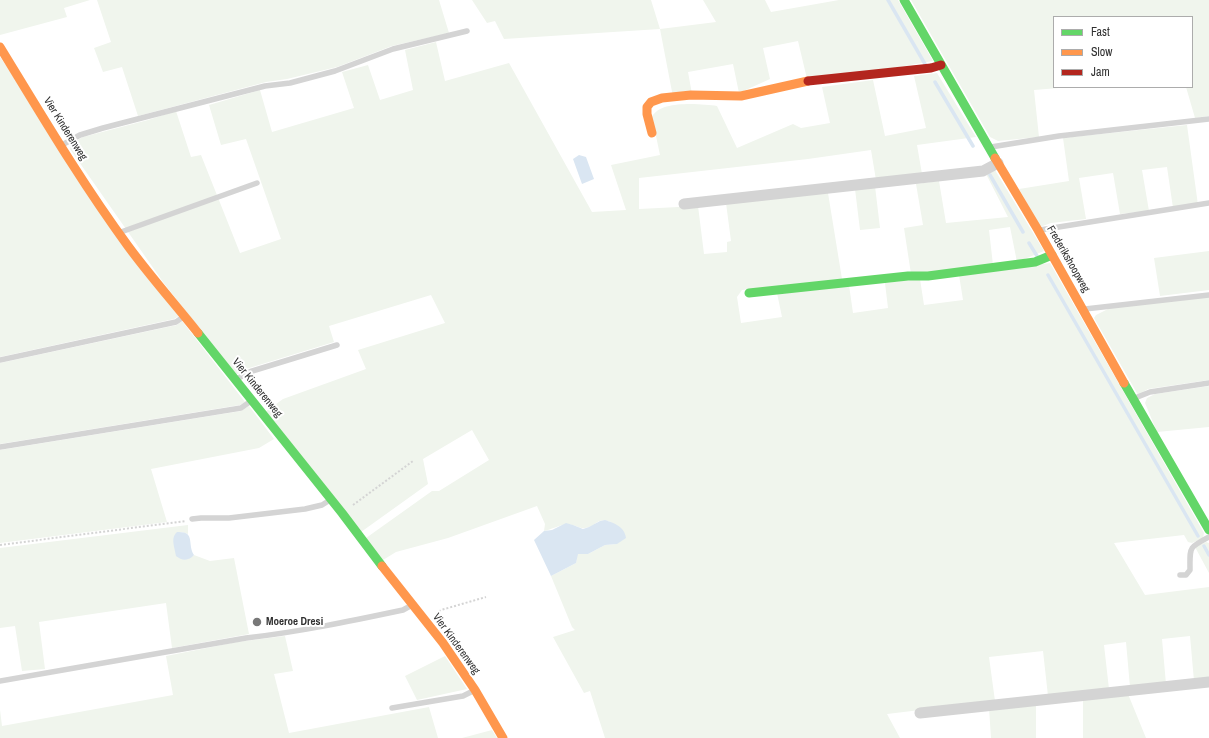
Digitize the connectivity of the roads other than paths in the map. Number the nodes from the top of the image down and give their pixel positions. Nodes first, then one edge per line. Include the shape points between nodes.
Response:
1 (904, 0) edge
2 (467, 31) dead end
3 (0, 47) edge
4 (941, 65) junction
5 (1209, 119) edge
6 (652, 133) dead end
7 (60, 146) junction
8 (989, 148) junction
9 (998, 163) junction
10 (257, 183) dead end
11 (1209, 203) edge
12 (684, 204) dead end
13 (1038, 230) junction
14 (118, 233) junction
15 (1052, 255) junction
16 (749, 293) dead end
17 (1209, 295) edge
18 (1083, 310) junction
19 (184, 317) junction
20 (337, 345) dead end
21 (0, 360) edge
22 (235, 381) junction
23 (1209, 383) edge
24 (1133, 399) junction
25 (251, 400) junction
26 (0, 447) edge
27 (330, 499) junction
28 (192, 519) road end
29 (1209, 530) edge
30 (1209, 537) edge
31 (1180, 575) dead end
32 (412, 605) junction
33 (0, 681) edge
34 (1209, 682) edge
35 (475, 690) junction
36 (392, 708) dead end
37 (920, 713) dead end
38 (503, 738) edge

1 - 4 street, Frederikshoopweg
2 - 7 lane via 393,50 335,71 290,83 265,86 103,128 80,135
3 - 7 street, Vier Kinderenweg
4 - 6 street via 810,81 741,96 691,95 662,98 651,102 647,107
4 - 8 street, Frederikshoopweg
5 - 8 lane via 1059,136
7 - 14 street, Vier Kinderenweg
8 - 9 street, Frederikshoopweg
9 - 12 street via 983,171
9 - 13 street, Frederikshoopweg
10 - 14 lane
11 - 13 lane
13 - 15 street, Frederikshoopweg
14 - 19 street, Vier Kinderenweg
15 - 16 street via 1035,262 928,276
15 - 18 street, Frederikshoopweg
17 - 18 lane
18 - 24 street, Frederikshoopweg
19 - 21 lane via 176,322
19 - 22 street, Vier Kinderenweg
20 - 22 lane via 249,372
22 - 25 street, Vier Kinderenweg
23 - 24 lane via 1150,392
24 - 29 street, Frederikshoopweg
25 - 26 lane via 241,408
25 - 27 street, Vier Kinderenweg
27 - 28 lane via 322,505 305,509 228,518
27 - 32 street, Vier Kinderenweg
30 - 31 lane via 1193,545 1190,549 1190,570
32 - 33 lane via 403,610 322,627
32 - 35 street, Vier Kinderenweg via 443,643
34 - 37 street
35 - 36 lane via 463,696
35 - 38 street, Vier Kinderenweg

